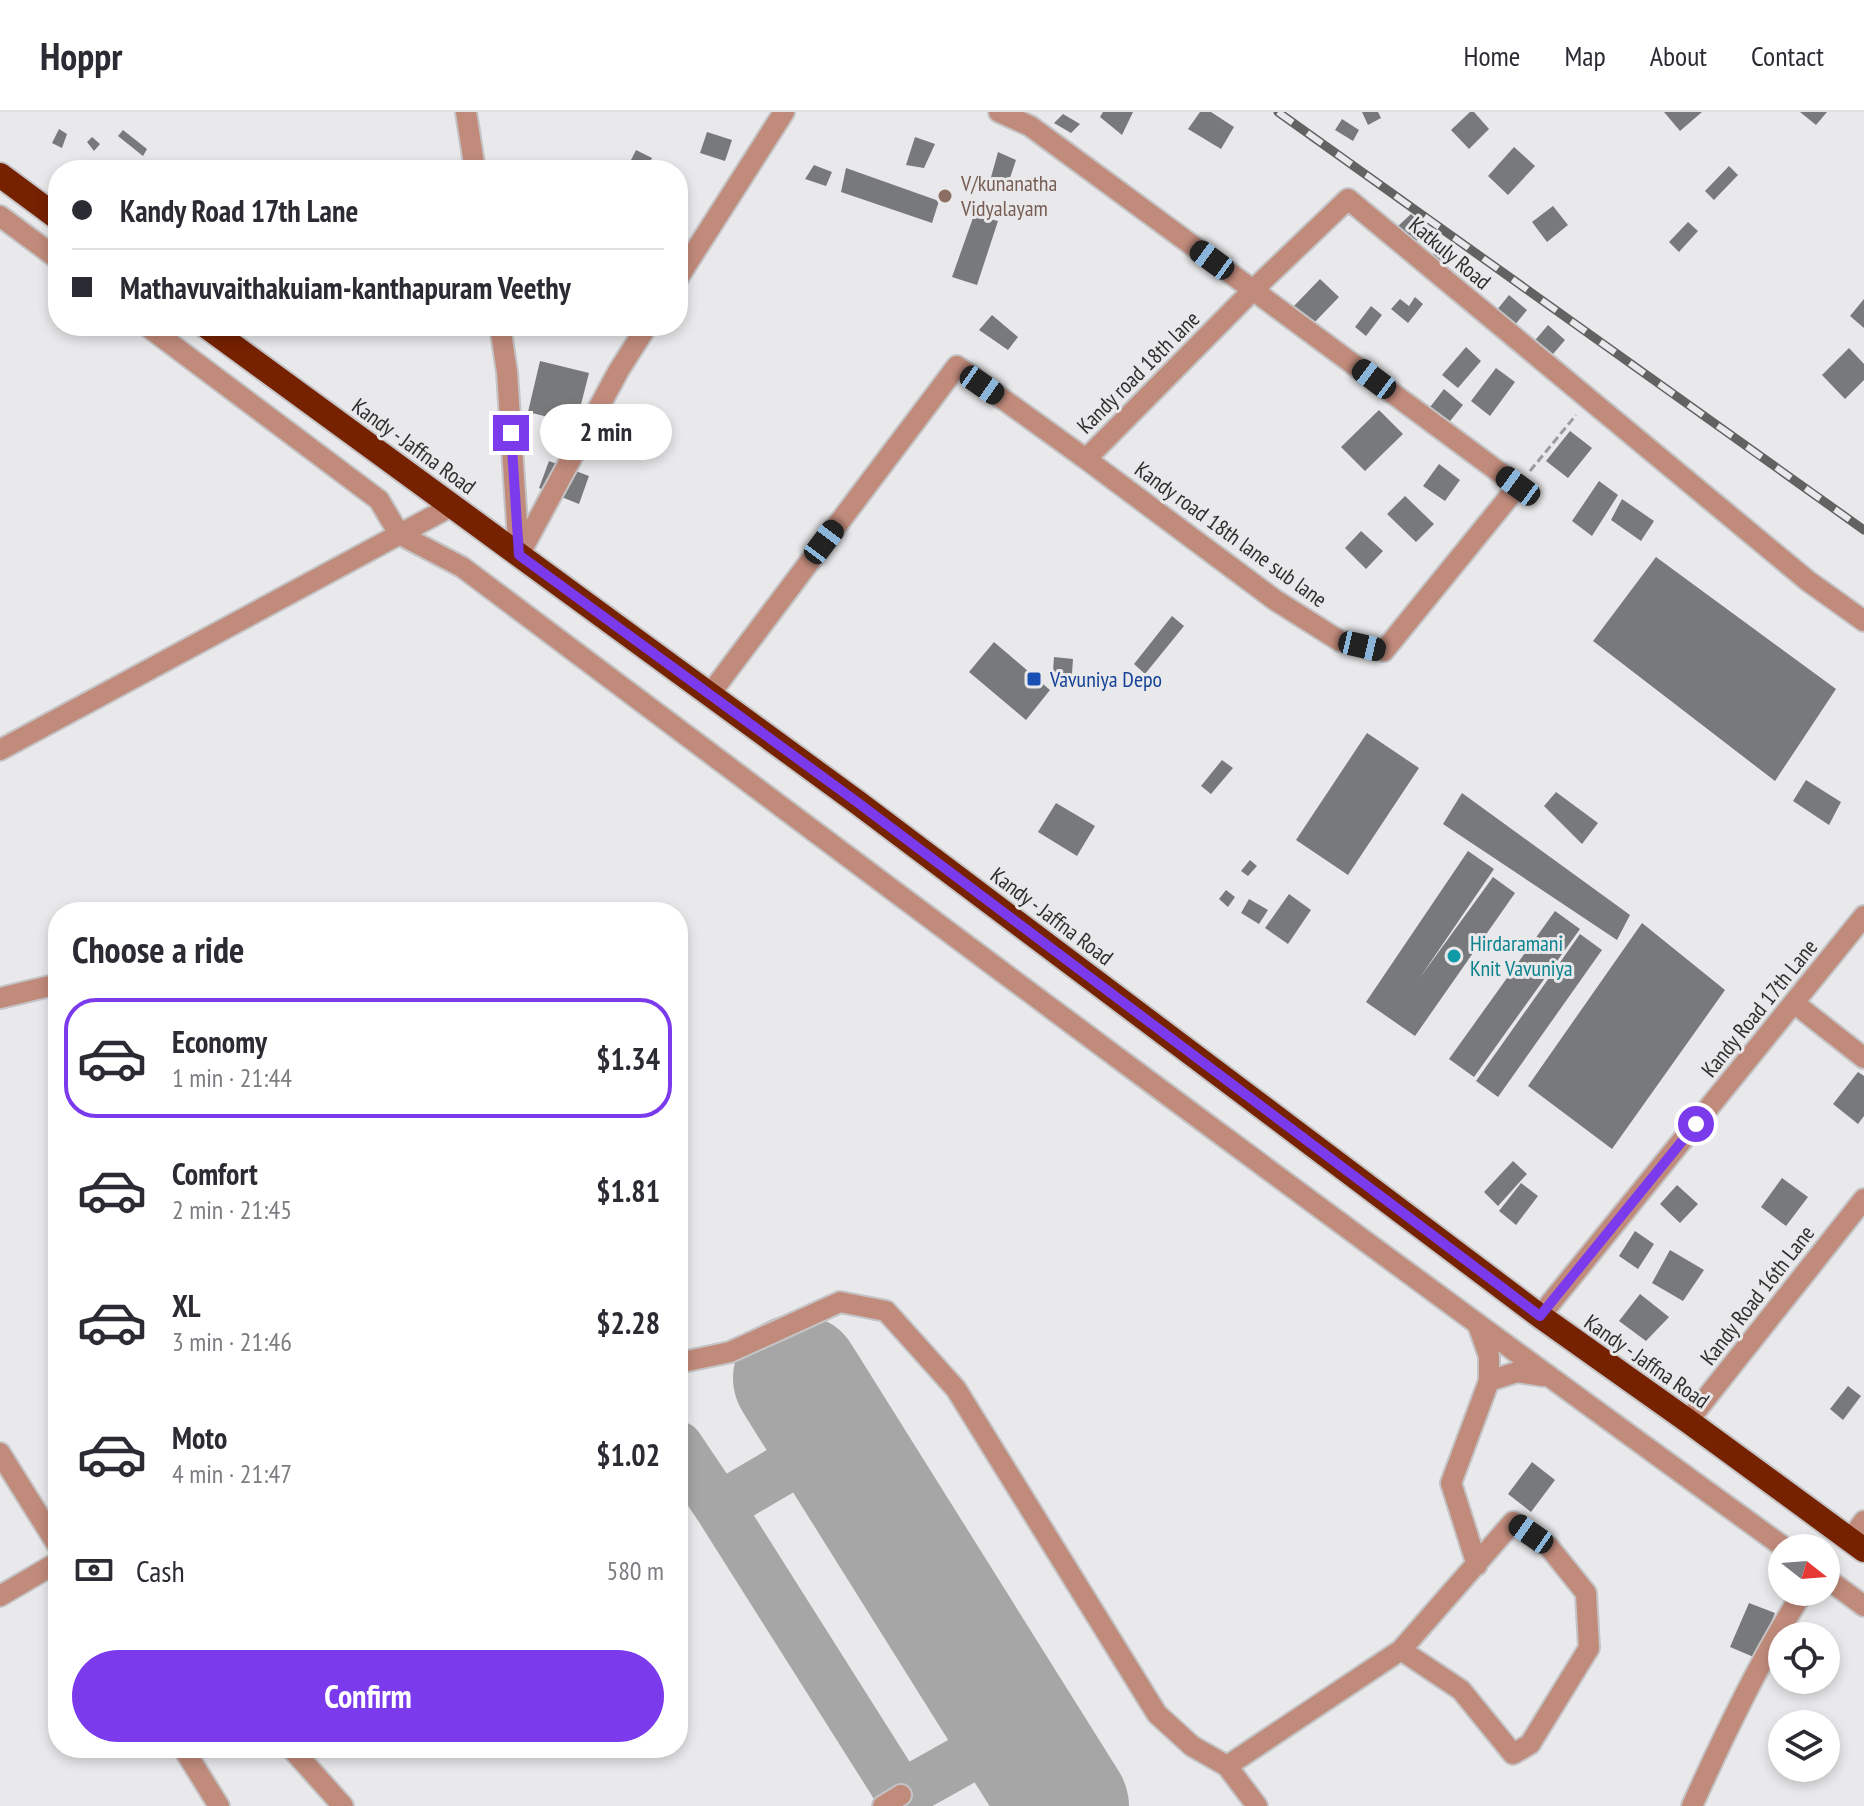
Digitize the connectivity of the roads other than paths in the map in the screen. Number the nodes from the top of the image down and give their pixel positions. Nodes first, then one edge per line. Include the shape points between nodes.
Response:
1 (784, 112) edge
2 (999, 112) edge
3 (462, 115) edge
4 (473, 160) edge
5 (0, 175) edge
6 (48, 211) edge
7 (0, 216) edge
8 (48, 252) edge
9 (688, 262) edge
10 (1253, 290) junction
11 (160, 336) edge
12 (220, 336) edge
13 (502, 336) edge
14 (641, 336) edge
15 (1086, 459) junction
16 (452, 506) junction
17 (399, 534) junction
18 (519, 555) junction
19 (1864, 621) edge
20 (710, 694) junction
21 (0, 750) edge
22 (1864, 916) edge
23 (48, 986) edge
24 (0, 998) edge
25 (1794, 1003) junction
26 (1864, 1058) edge
27 (1864, 1199) edge
28 (1540, 1316) junction
29 (1479, 1328) junction
30 (688, 1361) edge
31 (1548, 1377) junction
32 (1489, 1381) junction
33 (1688, 1421) junction
34 (0, 1453) edge
35 (48, 1530) edge
36 (1768, 1536) edge
37 (1859, 1537) edge
38 (1477, 1565) junction
39 (48, 1568) edge
40 (1840, 1588) edge
41 (0, 1596) edge
42 (1794, 1606) edge
43 (1864, 1606) edge
44 (1401, 1650) junction
45 (189, 1758) edge
46 (300, 1758) edge
47 (1227, 1766) junction
48 (901, 1795) dead end
49 (219, 1806) edge
50 (343, 1806) edge
51 (883, 1806) edge
52 (1257, 1806) edge
53 (1692, 1806) edge

1 - 9 street
2 - 10 street via 1030,126
3 - 4 street
5 - 6 highway
7 - 8 street
10 - 15 street, Kandy road 18th lane
10 - 15 street, Kandy road 18th lane sub lane via 1518,486 1384,651 1340,641 1275,600
10 - 19 street, Katkuly Road via 1348,199 1808,581
11 - 17 street via 379,500
12 - 16 highway, Kandy - Jaffna Road
13 - 18 street
14 - 18 street
15 - 20 street, Kandy road 18th lane via 957,366
16 - 17 street
16 - 18 highway, Kandy - Jaffna Road
17 - 21 street
17 - 29 street via 462,567
18 - 20 highway, Kandy - Jaffna Road
20 - 28 highway, Kandy - Jaffna Road
22 - 25 street, Kandy Road 17th Lane
23 - 24 street
25 - 26 street
25 - 28 street, Kandy Road 17th Lane
27 - 33 street, Kandy Road 16th Lane
28 - 33 highway, Kandy - Jaffna Road
29 - 31 street
29 - 32 street via 1489,1356
30 - 47 street via 730,1352 840,1302 886,1311 956,1389 1157,1714 1192,1746
31 - 32 street via 1517,1372
31 - 36 street
32 - 38 street via 1451,1483
33 - 37 highway, Kandy - Jaffna Road
34 - 35 street
38 - 44 street
38 - 44 street via 1513,1522 1549,1547 1586,1593 1589,1648 1530,1744 1513,1754 1461,1690
39 - 41 street
40 - 43 street
42 - 53 street
44 - 47 street
45 - 49 street
46 - 50 street
47 - 52 street
48 - 51 street

